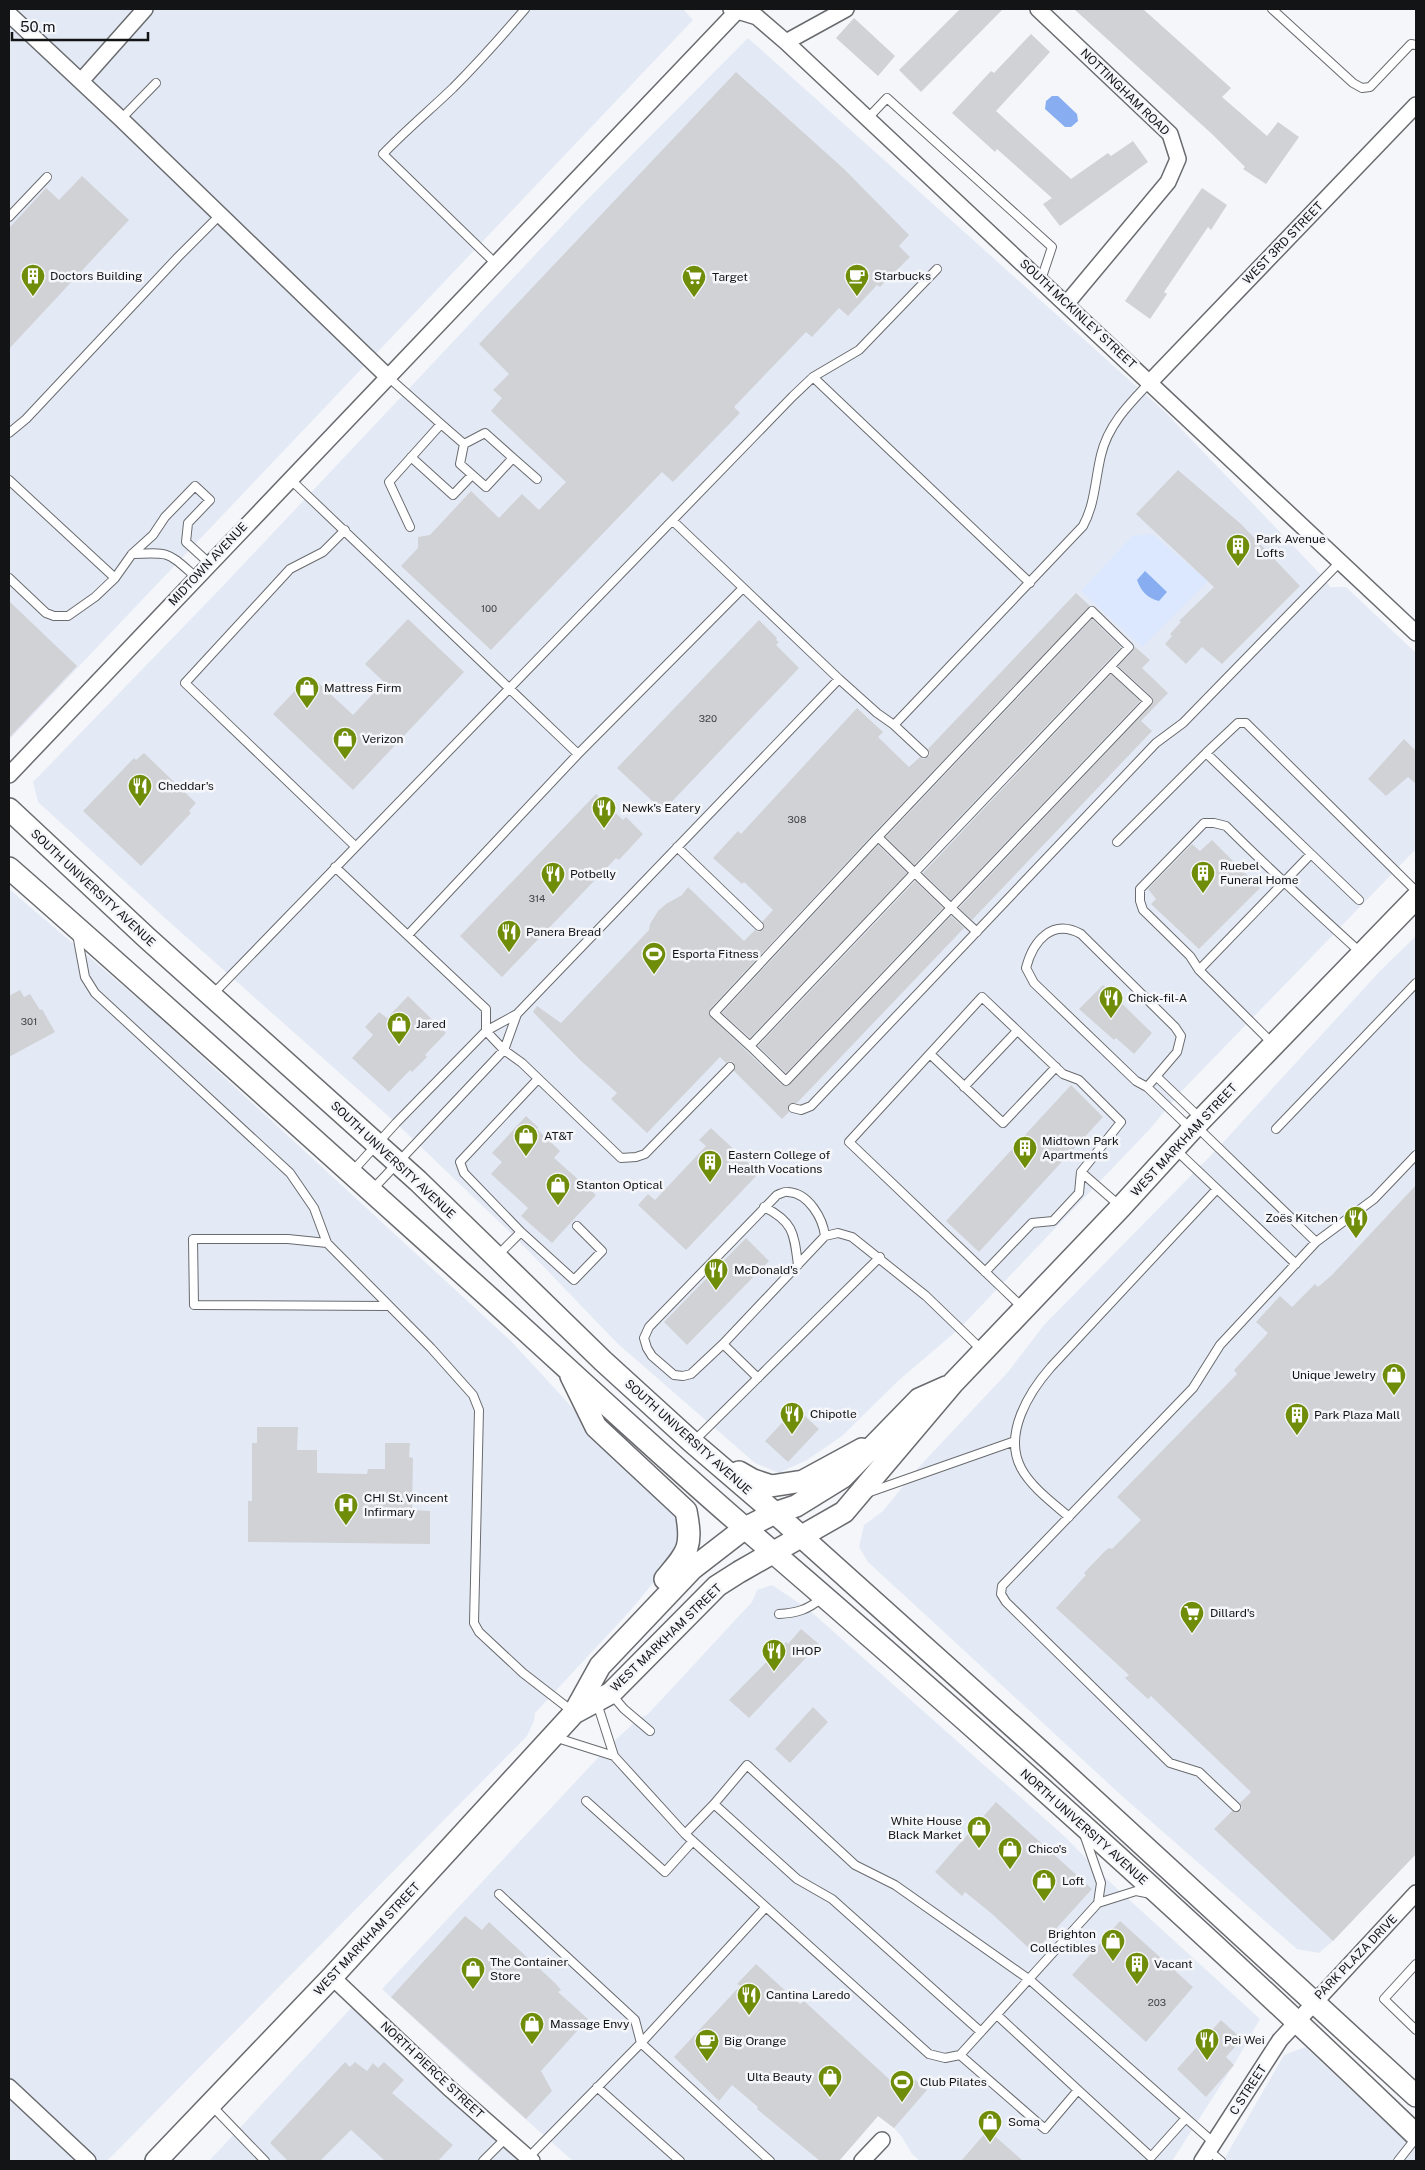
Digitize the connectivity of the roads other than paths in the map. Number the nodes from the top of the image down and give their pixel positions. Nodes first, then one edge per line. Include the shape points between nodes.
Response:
1 (146, 9) edge
2 (525, 9) edge
3 (846, 9) edge
4 (1038, 9) edge
5 (1272, 9) edge
6 (735, 10) edge
7 (9, 14) edge
8 (786, 42) junction
9 (1416, 45) edge
10 (81, 81) junction
11 (156, 82) dead end
12 (1416, 105) edge
13 (121, 119) junction
14 (867, 119) junction
15 (47, 177) dead end
16 (220, 215) junction
17 (9, 216) edge
18 (495, 263) junction
19 (938, 269) dead end
20 (1041, 280) junction
21 (1067, 303) junction
22 (387, 376) junction
23 (813, 377) junction
24 (1150, 382) junction
25 (441, 424) junction
26 (9, 432) edge
27 (464, 444) junction
28 (411, 457) junction
29 (513, 458) junction
30 (472, 475) junction
31 (289, 478) junction
32 (537, 479) dead end
33 (9, 480) edge
34 (673, 521) junction
35 (410, 527) dead end
36 (345, 530) junction
37 (132, 554) junction
38 (1340, 562) junction
39 (209, 563) junction
40 (196, 577) junction
41 (9, 578) edge
42 (115, 578) junction
43 (1030, 583) junction
44 (743, 588) junction
45 (1416, 633) edge
46 (1110, 667) junction
47 (839, 679) junction
48 (510, 689) junction
49 (894, 725) junction
50 (924, 753) dead end
51 (1206, 753) junction
52 (578, 754) junction
53 (9, 775) edge
54 (9, 809) edge
55 (878, 837) junction
56 (1117, 842) dead end
57 (355, 846) junction
58 (677, 847) junction
59 (1312, 854) junction
60 (335, 867) junction
61 (9, 868) edge
62 (915, 872) junction
63 (1284, 884) junction
64 (1416, 891) edge
65 (1416, 898) edge
66 (1360, 900) dead end
67 (951, 908) junction
68 (759, 926) dead end
69 (76, 927) junction
70 (976, 932) junction
71 (408, 935) junction
72 (1362, 954) junction
73 (1200, 970) junction
74 (1416, 983) edge
75 (211, 996) junction
76 (517, 1014) junction
77 (1017, 1030) junction
78 (486, 1032) junction
79 (1274, 1045) junction
80 (750, 1046) junction
81 (504, 1050) junction
82 (930, 1054) junction
83 (730, 1067) dead end
84 (1056, 1067) junction
85 (1157, 1077) junction
86 (538, 1079) junction
87 (1147, 1086) junction
88 (964, 1087) junction
89 (793, 1108) dead end
90 (1197, 1125) junction
91 (1276, 1129) dead end
92 (377, 1144) junction
93 (1175, 1149) junction
94 (1416, 1155) edge
95 (398, 1163) junction
96 (1081, 1172) junction
97 (351, 1173) junction
98 (1217, 1189) junction
99 (371, 1190) junction
100 (764, 1207) junction
101 (1121, 1208) junction
102 (577, 1226) dead end
103 (521, 1232) junction
104 (826, 1236) junction
105 (1316, 1242) junction
106 (327, 1243) junction
107 (496, 1257) junction
108 (880, 1257) junction
109 (1296, 1264) junction
110 (798, 1265) junction
111 (985, 1272) junction
112 (389, 1306) junction
113 (1024, 1309) junction
114 (723, 1344) junction
115 (983, 1352) junction
116 (566, 1367) junction
117 (758, 1378) junction
118 (953, 1383) junction
119 (882, 1437) junction
120 (1015, 1441) junction
121 (699, 1448) junction
122 (858, 1496) junction
123 (775, 1513) junction
124 (1069, 1517) junction
125 (745, 1528) junction
126 (801, 1536) junction
127 (774, 1552) junction
128 (826, 1596) junction
129 (779, 1614) dead end
130 (600, 1666) junction
131 (604, 1697) junction
132 (574, 1713) junction
133 (650, 1731) dead end
134 (553, 1736) junction
135 (614, 1756) junction
136 (586, 1801) dead end
137 (714, 1804) junction
138 (1236, 1807) dead end
139 (1079, 1822) junction
140 (685, 1834) junction
141 (693, 1841) junction
142 (1416, 1893) edge
143 (500, 1894) dead end
144 (1162, 1897) junction
145 (1098, 1903) junction
146 (765, 1908) junction
147 (1416, 1964) edge
148 (332, 1977) junction
149 (1030, 1980) junction
150 (1314, 2001) junction
151 (997, 2015) junction
152 (1296, 2021) junction
153 (1416, 2030) edge
154 (981, 2032) junction
155 (641, 2043) junction
156 (960, 2055) junction
157 (9, 2087) edge
158 (597, 2087) junction
159 (1412, 2089) edge
160 (1078, 2090) junction
161 (210, 2104) junction
162 (1186, 2118) junction
163 (1416, 2136) edge
164 (506, 2138) junction
165 (882, 2140) dead end
166 (1208, 2151) edge
167 (530, 2160) edge
168 (88, 2161) edge
169 (156, 2161) edge
170 (265, 2161) edge
171 (483, 2161) edge
172 (680, 2161) edge
173 (770, 2161) edge
174 (862, 2161) edge
175 (1221, 2161) edge
176 (1398, 2161) edge

1 - 10 street
2 - 18 lane via 452,88 383,154
3 - 8 street
4 - 21 street, NOTTINGHAM ROAD via 1170,134 1178,159 1168,182
5 - 9 lane via 1362,88 1370,87 1411,44
6 - 8 street, SOUTH MCKINLEY STREET via 757,17
6 - 18 street, MIDTOWN AVENUE
7 - 10 street
8 - 14 street, SOUTH MCKINLEY STREET
10 - 13 street
11 - 13 lane
12 - 24 street, WEST 3RD STREET
13 - 16 street
14 - 20 street, SOUTH MCKINLEY STREET
14 - 20 lane via 887,98 1052,248
15 - 17 lane
16 - 22 street
16 - 26 lane via 26,419
18 - 22 street, MIDTOWN AVENUE
19 - 23 lane via 859,350
20 - 21 street, SOUTH MCKINLEY STREET
21 - 24 street, SOUTH MCKINLEY STREET
22 - 25 lane
22 - 31 street, MIDTOWN AVENUE
23 - 34 lane
23 - 43 lane
24 - 38 street, SOUTH MCKINLEY STREET
24 - 43 lane via 1111,429 1100,455 1091,507 1083,526
25 - 27 lane
25 - 28 lane
27 - 29 lane via 485,433
27 - 30 lane via 460,464
28 - 30 lane via 453,495
28 - 35 lane via 389,482
29 - 30 lane via 486,487
29 - 32 lane
31 - 36 lane
31 - 39 street, MIDTOWN AVENUE
33 - 42 lane
34 - 44 lane
34 - 48 lane
36 - 48 lane
36 - 57 lane via 323,552 290,569 184,683
37 - 39 lane via 195,486 210,500 188,524 186,542
37 - 40 lane via 162,552 172,556
37 - 42 lane
38 - 45 street, SOUTH MCKINLEY STREET
38 - 70 lane via 1183,723 1156,742
39 - 40 street, MIDTOWN AVENUE
40 - 53 street, MIDTOWN AVENUE
41 - 42 lane via 46,613 62,616 68,616
43 - 49 lane
44 - 47 lane
44 - 52 lane
46 - 55 lane via 1129,647 1092,611
46 - 62 lane
46 - 67 lane via 1148,701
47 - 49 lane
47 - 58 lane
48 - 52 lane
48 - 57 lane
49 - 50 lane
51 - 56 lane
51 - 59 lane
51 - 64 lane via 1238,723 1246,723
52 - 71 lane
54 - 75 main road, SOUTH UNIVERSITY AVENUE
55 - 62 lane
55 - 80 lane via 714,1013
57 - 60 lane
58 - 68 lane
58 - 76 lane
59 - 63 lane
59 - 66 lane
60 - 71 lane
60 - 75 lane
61 - 69 main road
62 - 67 lane
62 - 80 lane
63 - 72 lane via 1297,892
63 - 73 lane
63 - 73 lane via 1226,826 1214,823 1204,824 1140,889 1143,910
65 - 72 main road, WEST MARKHAM STREET
67 - 70 lane
67 - 80 lane via 786,1081
69 - 97 main road
69 - 106 lane via 85,977 95,994 290,1173 314,1208
70 - 89 lane via 811,1106 801,1110
71 - 78 lane via 486,1009
72 - 79 main road, WEST MARKHAM STREET
73 - 79 lane
74 - 91 lane
75 - 92 main road, SOUTH UNIVERSITY AVENUE
76 - 78 lane
76 - 81 lane
77 - 82 lane via 982,997
77 - 84 lane
77 - 88 lane
78 - 81 lane
78 - 92 lane
79 - 90 main road, WEST MARKHAM STREET
81 - 86 lane
81 - 95 lane
82 - 88 lane
82 - 111 lane via 849,1142
83 - 86 lane via 645,1154 621,1158
84 - 88 lane via 1003,1123
84 - 96 lane via 1078,1080 1121,1122
85 - 87 lane
85 - 87 lane via 1179,1047 1181,1036 1175,1028 1081,934 1071,928 1060,927 1045,935 1030,953 1026,968 1034,983 1136,1081
85 - 90 lane
86 - 103 lane via 460,1162 464,1172
87 - 90 lane
90 - 93 main road, WEST MARKHAM STREET
90 - 105 lane
92 - 95 main road, SOUTH UNIVERSITY AVENUE
92 - 97 lane
93 - 98 lane
93 - 101 main road, WEST MARKHAM STREET
94 - 105 lane via 1374,1199
95 - 99 lane
95 - 107 main road, SOUTH UNIVERSITY AVENUE
96 - 101 lane
96 - 111 lane via 1078,1193 1053,1221 1032,1224
97 - 99 main road
98 - 109 lane
98 - 120 lane via 1042,1378 1025,1406
99 - 116 main road
100 - 104 lane via 776,1195 789,1192 802,1197 817,1211
100 - 110 lane via 788,1224 795,1242
100 - 114 lane via 649,1327 644,1338 652,1356 674,1375 683,1376 699,1369
101 - 113 main road, WEST MARKHAM STREET
102 - 103 lane via 602,1251 574,1280
103 - 107 lane
104 - 108 lane via 846,1234
104 - 110 lane
105 - 109 lane
106 - 112 lane
106 - 112 lane via 288,1239 193,1239 194,1305
107 - 121 main road, SOUTH UNIVERSITY AVENUE
108 - 115 lane via 926,1296
108 - 117 lane
109 - 124 lane via 1220,1345 1193,1388
110 - 114 lane
111 - 113 lane
112 - 132 lane via 473,1395 479,1410 474,1623 523,1673
113 - 115 main road, WEST MARKHAM STREET
114 - 117 lane
115 - 118 main road, WEST MARKHAM STREET
116 - 125 main road
116 - 130 main road via 596,1427 686,1511 690,1529 690,1544 683,1558 614,1636
117 - 121 lane
118 - 119 main road, WEST MARKHAM STREET via 919,1400
118 - 122 main road, WEST MARKHAM STREET
119 - 121 main road via 803,1481 771,1486 753,1480
119 - 123 main road, WEST MARKHAM STREET via 843,1477 796,1506
120 - 122 lane
120 - 124 lane via 1021,1468
121 - 123 main road, SOUTH UNIVERSITY AVENUE
122 - 126 main road, WEST MARKHAM STREET via 844,1512
123 - 125 main road, WEST MARKHAM STREET
123 - 126 main road, NORTH UNIVERSITY AVENUE
124 - 138 lane via 1002,1586 1001,1594 1170,1763 1199,1772
125 - 127 main road, NORTH UNIVERSITY AVENUE
125 - 130 main road, WEST MARKHAM STREET via 692,1569
126 - 127 main road, WEST MARKHAM STREET
126 - 150 main road, NORTH UNIVERSITY AVENUE
127 - 128 main road, NORTH UNIVERSITY AVENUE
127 - 131 main road, WEST MARKHAM STREET via 717,1586
128 - 129 lane via 808,1609
128 - 139 main road, NORTH UNIVERSITY AVENUE
130 - 132 main road, WEST MARKHAM STREET
131 - 132 main road, WEST MARKHAM STREET
131 - 133 lane
131 - 135 lane
132 - 134 main road, WEST MARKHAM STREET
134 - 135 lane
134 - 148 main road, WEST MARKHAM STREET
135 - 140 lane
136 - 141 lane via 665,1872
137 - 140 lane
137 - 149 lane via 747,1765 855,1865 895,1886
137 - 154 lane via 797,1879 832,1899
139 - 144 main road, NORTH UNIVERSITY AVENUE
139 - 145 lane via 1101,1883
140 - 141 lane
141 - 146 lane
142 - 150 street, PARK PLAZA DRIVE
143 - 155 lane via 635,2020
144 - 145 lane via 1136,1891
144 - 152 main road, NORTH UNIVERSITY AVENUE
145 - 149 lane
146 - 155 lane
146 - 156 lane via 929,2054 945,2058
147 - 153 lane via 1384,1999
148 - 161 main road, WEST MARKHAM STREET
148 - 164 street, NORTH PIERCE STREET
149 - 151 lane
149 - 162 lane
150 - 152 street, PARK PLAZA DRIVE
150 - 159 main road, NORTH UNIVERSITY AVENUE
151 - 154 lane
151 - 160 lane
152 - 163 main road, NORTH UNIVERSITY AVENUE
152 - 166 street, C STREET via 1278,2042
154 - 156 lane
155 - 158 lane
155 - 173 lane
156 - 160 lane via 1045,2129
157 - 168 street
158 - 167 lane
158 - 172 lane
160 - 162 lane via 1151,2157
161 - 169 main road, WEST MARKHAM STREET
161 - 170 lane
162 - 166 lane
163 - 176 lane
164 - 167 street, NORTH PIERCE STREET
164 - 171 lane
165 - 174 street
166 - 175 lane

